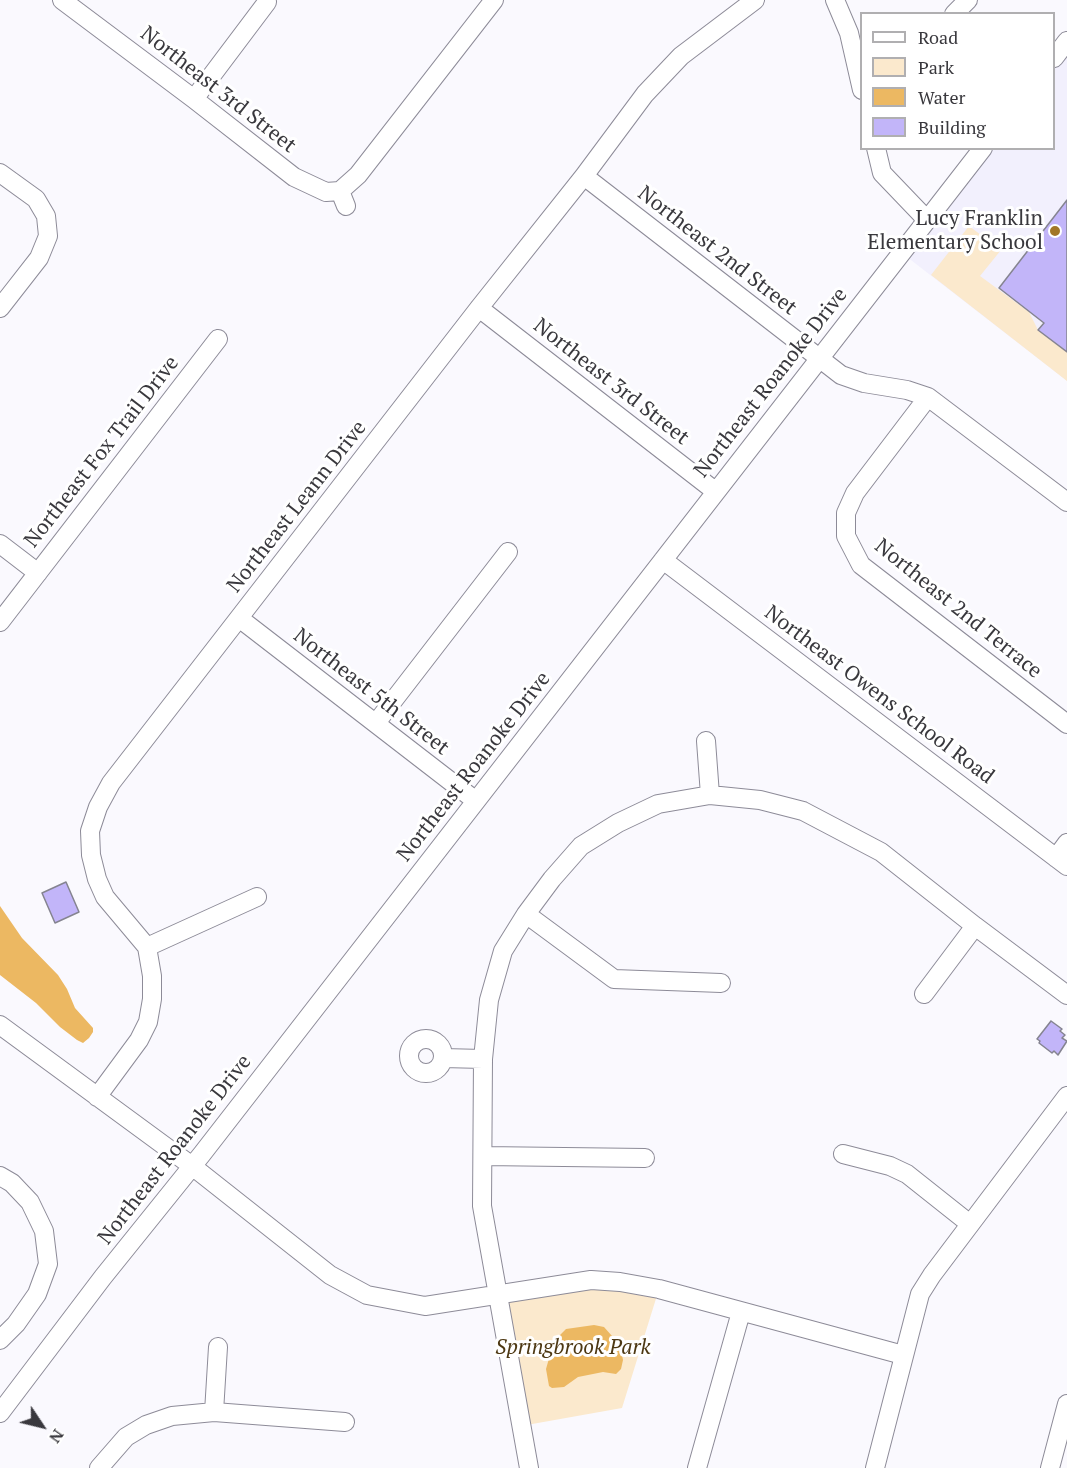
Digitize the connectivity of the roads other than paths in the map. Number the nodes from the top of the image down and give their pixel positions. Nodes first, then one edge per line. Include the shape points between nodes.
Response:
1 (62, 0) edge
2 (494, 0) edge
3 (755, 0) edge
4 (835, 0) edge
5 (968, 0) edge
6 (267, 2) dead end
7 (956, 12) edge
8 (1067, 41) edge
9 (857, 54) edge
10 (1055, 56) edge
11 (860, 81) edge
12 (194, 99) junction
13 (876, 150) edge
14 (981, 150) edge
15 (0, 173) edge
16 (584, 176) junction
17 (927, 219) junction
18 (0, 308) edge
19 (479, 308) junction
20 (218, 339) dead end
21 (820, 358) junction
22 (928, 397) junction
23 (715, 491) junction
24 (1067, 502) edge
25 (0, 544) edge
26 (507, 552) dead end
27 (663, 560) junction
28 (38, 573) junction
29 (239, 618) junction
30 (0, 622) edge
31 (376, 723) junction
32 (1067, 723) edge
33 (706, 741) dead end
34 (710, 795) junction
35 (477, 801) junction
36 (1063, 856) edge
37 (256, 897) dead end
38 (526, 914) junction
39 (975, 926) junction
40 (147, 947) junction
41 (721, 983) dead end
42 (924, 994) dead end
43 (1067, 995) edge
44 (0, 1024) edge
45 (443, 1058) dead end
46 (483, 1059) junction
47 (1067, 1095) edge
48 (97, 1096) junction
49 (843, 1154) dead end
50 (483, 1156) junction
51 (645, 1158) dead end
52 (192, 1166) junction
53 (0, 1176) edge
54 (970, 1224) junction
55 (497, 1296) junction
56 (741, 1312) junction
57 (0, 1340) edge
58 (218, 1347) dead end
59 (903, 1355) junction
60 (1067, 1404) edge
61 (214, 1412) junction
62 (0, 1413) edge
63 (345, 1422) dead end
64 (99, 1468) edge
65 (529, 1468) edge
66 (697, 1468) edge
67 (874, 1468) edge
68 (1050, 1468) edge

1 - 12 street, Northeast 3rd Street
2 - 12 street, Northeast 3rd Street via 343,199 294,177
3 - 16 street, Northeast Leann Drive via 681,56 645,94
4 - 9 street
5 - 7 street
6 - 12 street
8 - 10 street
9 - 11 street
13 - 17 street via 882,173
14 - 17 street, Northeast Roanoke Drive
15 - 18 street via 36,200 46,216 48,236 39,258
16 - 19 street, Northeast Leann Drive
16 - 21 street, Northeast 2nd Street
17 - 21 street, Northeast Roanoke Drive
19 - 23 street, Northeast 3rd Street
19 - 29 street, Northeast Leann Drive
20 - 28 street, Northeast Fox Trail Drive
21 - 22 street, Northeast 2nd Street via 841,375
21 - 23 street, Northeast Roanoke Drive
22 - 24 street, Northeast 2nd Street
22 - 32 street, Northeast 2nd Terrace via 855,493 846,513 846,536 861,565
23 - 27 street, Northeast Roanoke Drive
25 - 28 street
26 - 31 street
27 - 35 street, Northeast Roanoke Drive
27 - 36 street, Northeast Owens School Road
28 - 30 street, Northeast Fox Trail Drive
29 - 31 street, Northeast 5th Street
29 - 40 street, Northeast Leann Drive via 111,783 90,831 91,855 105,897
31 - 35 street, Northeast 5th Street
33 - 34 street
34 - 38 street via 658,804 590,840 559,871
34 - 39 street via 759,800 803,811 840,829 881,852
35 - 52 street, Northeast Roanoke Drive
37 - 40 street
38 - 41 street via 614,979
38 - 46 street via 503,951 489,1000
39 - 42 street
39 - 43 street
40 - 48 street via 152,976 148,1022 140,1040
44 - 48 street
45 - 46 street
46 - 50 street
47 - 54 street
48 - 52 street
49 - 54 street via 907,1174
50 - 51 street
50 - 55 street via 482,1206
52 - 55 street via 330,1275 367,1295 425,1306
52 - 62 street, Northeast Roanoke Drive
53 - 57 street via 30,1202 44,1231 48,1264 37,1294
54 - 59 street via 920,1294
55 - 56 street via 591,1280 659,1289
55 - 65 street
56 - 59 street
56 - 66 street
58 - 61 street
59 - 67 street
60 - 68 street
61 - 63 street
61 - 64 street via 172,1416 146,1425 126,1437

